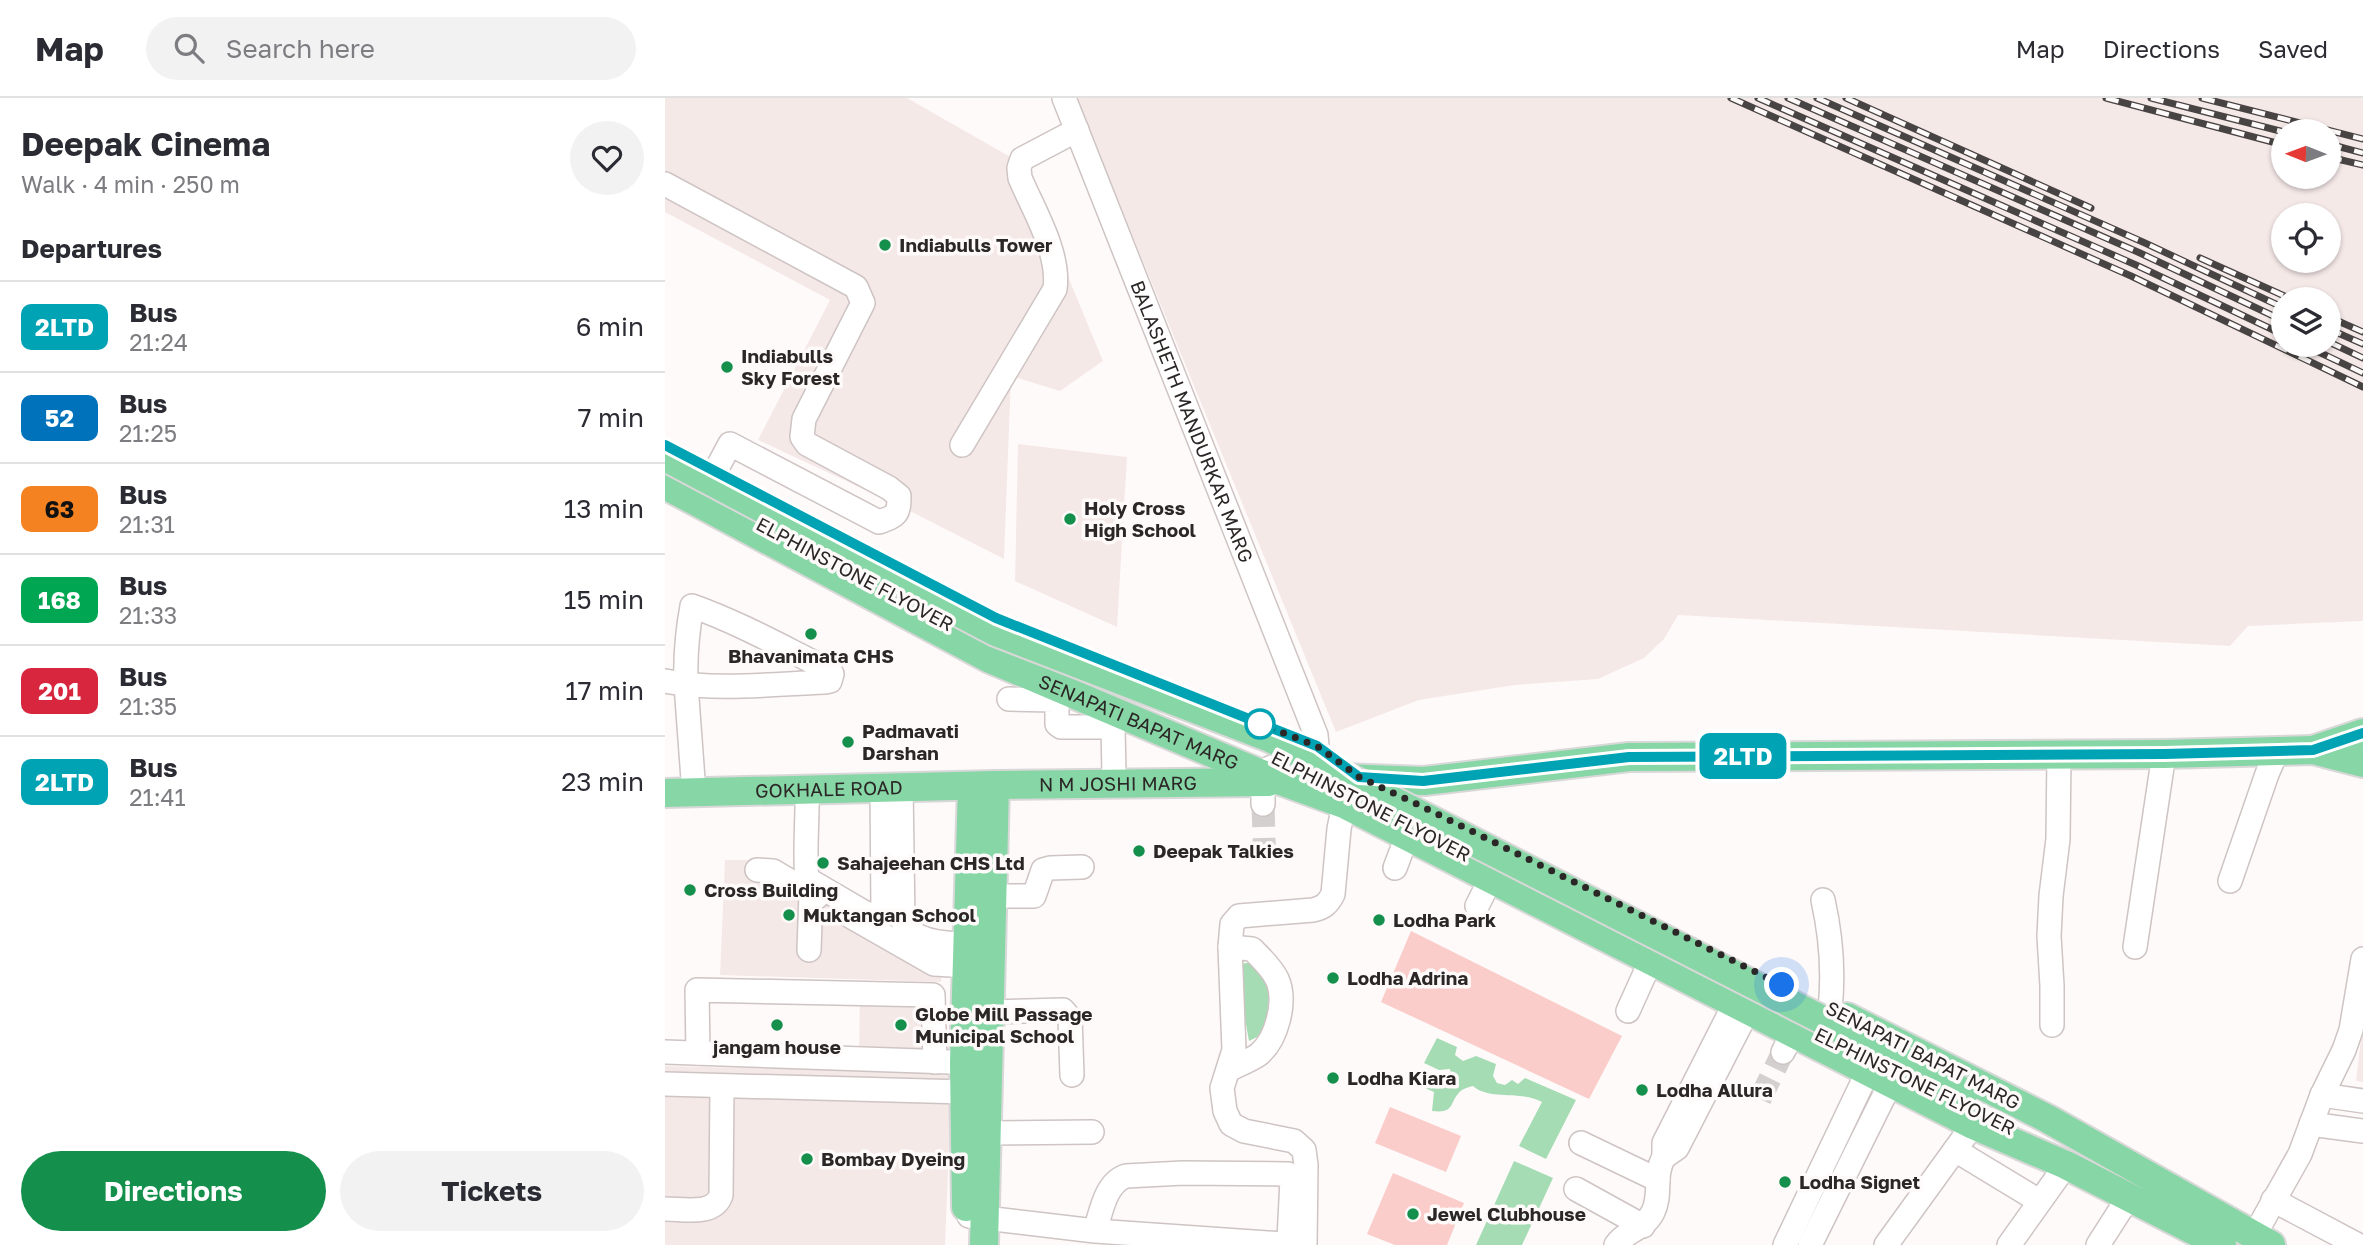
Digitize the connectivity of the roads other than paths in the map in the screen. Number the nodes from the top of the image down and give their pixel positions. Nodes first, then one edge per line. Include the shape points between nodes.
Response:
1 (1064, 98) edge
2 (1077, 130) junction
3 (665, 184) edge
4 (665, 445) edge
5 (962, 445) dead end
6 (665, 457) edge
7 (665, 472) edge
8 (715, 472) junction
9 (665, 485) edge
10 (676, 683) edge
11 (1009, 699) dead end
12 (2363, 733) edge
13 (1317, 746) junction
14 (2313, 750) junction
15 (2277, 751) junction
16 (2059, 754) junction
17 (2164, 754) junction
18 (2363, 763) edge
19 (1114, 774) dead end
20 (1359, 777) junction
21 (984, 785) junction
22 (1267, 785) junction
23 (891, 788) junction
24 (807, 789) junction
25 (665, 793) edge
26 (694, 793) junction
27 (1421, 793) junction
28 (1344, 804) junction
29 (1407, 836) junction
30 (1082, 867) dead end
31 (1395, 868) dead end
32 (757, 870) dead end
33 (1495, 880) junction
34 (2229, 881) dead end
35 (811, 894) junction
36 (992, 896) junction
37 (1823, 900) dead end
38 (1482, 909) dead end
39 (1234, 947) junction
40 (2135, 947) dead end
41 (809, 950) dead end
42 (968, 955) junction
43 (2363, 959) edge
44 (1651, 960) junction
45 (1742, 1006) junction
46 (1830, 1009) junction
47 (1628, 1011) dead end
48 (989, 1012) junction
49 (2052, 1025) dead end
50 (665, 1052) edge
51 (698, 1053) junction
52 (935, 1062) junction
53 (964, 1063) junction
54 (1235, 1067) junction
55 (1072, 1075) dead end
56 (1879, 1076) junction
57 (665, 1084) edge
58 (722, 1087) junction
59 (965, 1092) junction
60 (2322, 1096) junction
61 (2363, 1101) edge
62 (2311, 1124) junction
63 (1973, 1125) junction
64 (2032, 1130) junction
65 (2363, 1131) edge
66 (1092, 1132) dead end
67 (986, 1133) junction
68 (1581, 1143) dead end
69 (1955, 1150) junction
70 (2066, 1165) junction
71 (1658, 1180) junction
72 (1576, 1189) dead end
73 (2128, 1198) junction
74 (2273, 1200) junction
75 (2039, 1201) junction
76 (665, 1209) edge
77 (975, 1216) junction
78 (1643, 1226) junction
79 (1095, 1231) junction
80 (2262, 1240) edge
81 (2210, 1242) edge
82 (965, 1245) edge
83 (984, 1245) edge
84 (1305, 1245) edge
85 (1616, 1245) edge
86 (1786, 1245) edge
87 (1810, 1245) edge
88 (1886, 1245) edge
89 (2009, 1245) edge
90 (2098, 1245) edge
91 (2358, 1245) edge

1 - 2 street, BALASHETH MANDURKAR MARG
2 - 5 street via 1019,164 1020,178 1054,257 1055,289
2 - 13 street, BALASHETH MANDURKAR MARG via 1317,735
3 - 8 street via 856,287 863,303 804,419 802,438 890,488 899,496 899,509 879,522 730,444
4 - 8 main road
6 - 64 main road, ELPHINSTONE FLYOVER, bridge via 996,632 1270,738
7 - 64 main road, ELPHINSTONE FLYOVER via 992,646 1262,751 1951,1101
8 - 13 main road via 996,618
9 - 22 main road, SENAPATI BAPAT MARG via 989,658
10 - 10 street via 692,606 829,670 832,678 711,687
10 - 26 street
11 - 19 street via 1054,700 1061,727 1113,727
12 - 14 main road
13 - 20 main road
13 - 22 street
14 - 15 main road
14 - 18 main road
15 - 17 main road
15 - 34 street
16 - 17 main road
16 - 27 main road via 1629,757
16 - 49 street via 2058,839 2049,936
17 - 40 street
20 - 22 main road, N M JOSHI MARG
20 - 27 main road
20 - 28 street
21 - 22 main road, N M JOSHI MARG
21 - 23 main road, GOKHALE ROAD
21 - 36 main road
21 - 42 main road
22 - 28 main road, SENAPATI BAPAT MARG
23 - 24 main road, GOKHALE ROAD
23 - 24 street via 880,914 867,914 807,881
23 - 42 street via 903,922 910,930
24 - 26 main road, GOKHALE ROAD
25 - 26 main road, GOKHALE ROAD
27 - 29 main road
27 - 46 main road, SENAPATI BAPAT MARG
28 - 29 main road, SENAPATI BAPAT MARG
28 - 39 street via 1329,901 1313,910 1239,916 1232,924
29 - 31 street
29 - 33 main road, SENAPATI BAPAT MARG
30 - 36 street via 1043,870 1034,896
32 - 35 street via 773,871
33 - 38 street
33 - 44 main road, SENAPATI BAPAT MARG
35 - 41 street
35 - 42 street via 934,964
36 - 48 main road
37 - 46 street via 1832,961
39 - 54 street
39 - 54 street via 1252,949 1267,964 1278,981 1280,1015 1268,1045
42 - 53 main road
43 - 60 street via 2351,1030
44 - 45 main road, SENAPATI BAPAT MARG
44 - 47 street
45 - 56 main road, SENAPATI BAPAT MARG via 1788,1043
45 - 71 street via 1677,1148 1658,1168
46 - 64 main road, SENAPATI BAPAT MARG
48 - 55 street via 1058,1009 1068,1014
48 - 67 main road
50 - 51 street
51 - 52 street
51 - 52 street via 697,990 933,995
52 - 53 street
53 - 59 main road
54 - 84 street via 1222,1088 1231,1125 1294,1141 1304,1150
56 - 63 main road, SENAPATI BAPAT MARG
56 - 86 street
56 - 87 street
57 - 58 street
58 - 59 street
58 - 76 street via 718,1204 711,1209
59 - 77 main road
60 - 61 street
60 - 62 street
62 - 65 street
62 - 74 street via 2300,1154
63 - 64 main road, SENAPATI BAPAT MARG
63 - 69 street
64 - 70 main road
64 - 80 main road
66 - 67 street
67 - 77 main road
68 - 71 street
69 - 75 street
69 - 88 street
70 - 73 main road
70 - 75 street
71 - 78 street via 1654,1211
72 - 78 street
73 - 81 main road
73 - 90 street
74 - 80 street
74 - 91 street
75 - 89 street
77 - 79 street
77 - 82 main road
77 - 83 main road
78 - 85 street via 1623,1235
79 - 79 street via 1110,1188 1126,1175 1288,1174 1292,1180 1289,1240 1284,1244

